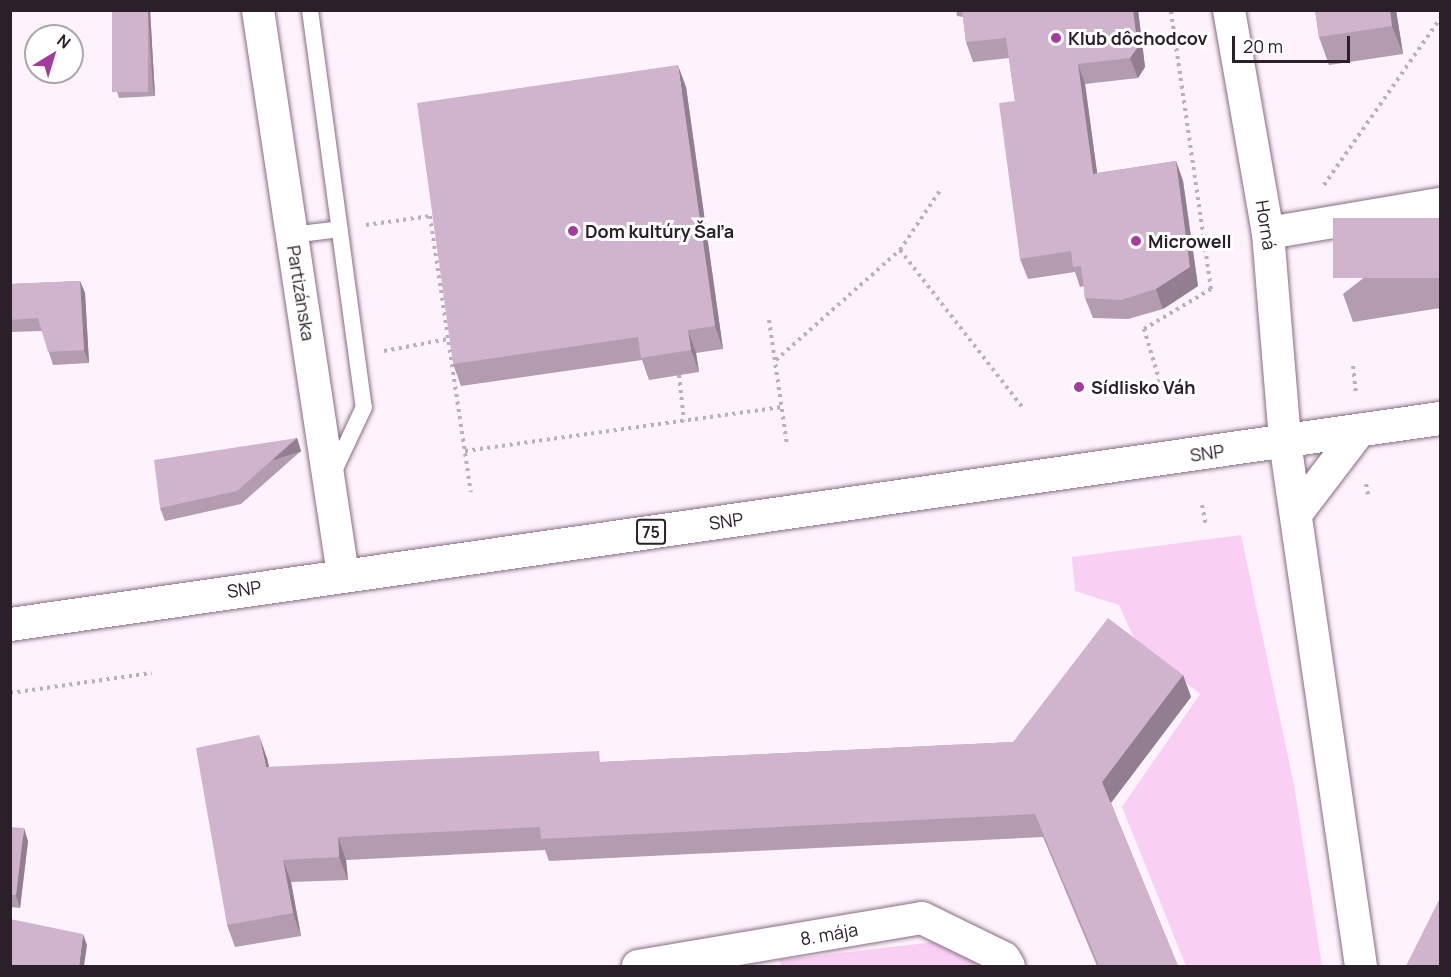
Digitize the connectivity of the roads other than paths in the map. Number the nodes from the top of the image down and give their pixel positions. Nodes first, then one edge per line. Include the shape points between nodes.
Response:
1 (258, 10) edge
2 (310, 10) edge
3 (1229, 10) edge
4 (1440, 204) edge
5 (340, 229) junction
6 (1268, 233) junction
7 (292, 235) junction
8 (1440, 418) edge
9 (1360, 430) junction
10 (1285, 442) junction
11 (329, 482) junction
12 (1296, 514) junction
13 (343, 575) junction
14 (10, 624) edge
15 (769, 956) edge
16 (638, 966) edge
17 (1009, 966) edge
18 (1361, 966) edge

1 - 7 street, Partizánska
2 - 5 lane
3 - 6 street, Horná
4 - 6 street
5 - 7 lane
5 - 11 lane via 364,407
6 - 10 street, Horná
7 - 11 street, Partizánska
8 - 9 main road, SNP / 75
9 - 10 main road, SNP / 75
9 - 12 street
10 - 12 street, Horná
10 - 13 main road, SNP / 75
11 - 13 street, Partizánska
12 - 18 street, Horná
13 - 14 main road, SNP / 75
15 - 16 street, 8. mája
15 - 17 street, 8. mája via 922,918 1004,958

